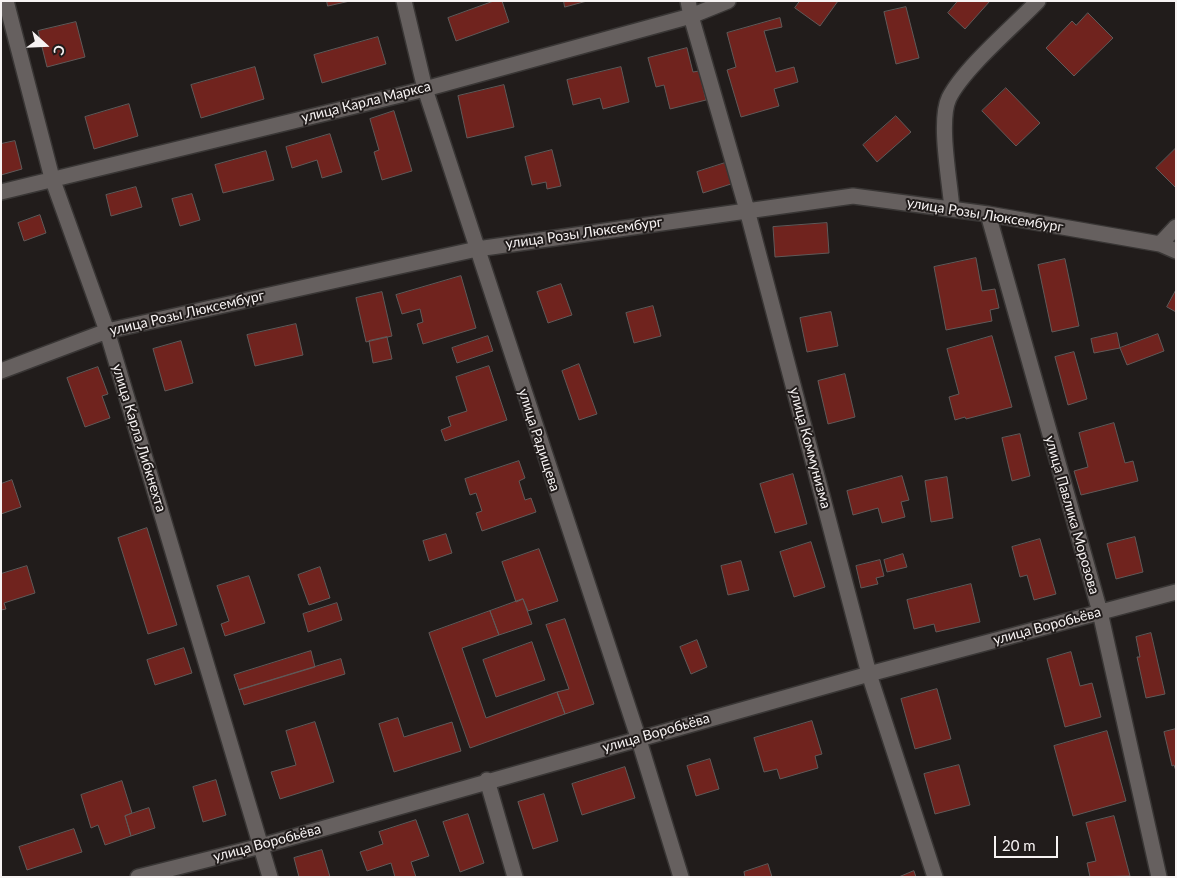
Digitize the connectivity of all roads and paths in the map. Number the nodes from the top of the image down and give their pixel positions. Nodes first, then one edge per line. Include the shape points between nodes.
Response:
1 (6, 1) edge
2 (404, 1) edge
3 (688, 1) edge
4 (728, 1) edge
5 (1038, 1) edge
6 (691, 16) junction
7 (425, 88) junction
8 (52, 178) junction
9 (1, 192) edge
10 (952, 209) junction
11 (747, 210) junction
12 (988, 214) junction
13 (1176, 227) edge
14 (1160, 244) junction
15 (477, 249) junction
16 (1176, 251) edge
17 (107, 331) junction
18 (1, 371) edge
19 (1176, 592) edge
20 (1100, 612) junction
21 (869, 674) junction
22 (638, 737) junction
23 (487, 780) junction
24 (260, 846) junction
25 (138, 877) edge
26 (270, 877) edge
27 (516, 877) edge
28 (681, 877) edge
29 (935, 877) edge
30 (1159, 877) edge

1 - 8 street, улица Карла Либкнехта
2 - 7 street, улица Радищева
3 - 6 street, улица Коммунизма
4 - 6 street, улица Карла Маркса
5 - 10 street via 973,66 949,98 944,123
6 - 7 street, улица Карла Маркса
6 - 11 street, улица Коммунизма
7 - 8 street, улица Карла Маркса
7 - 15 street, улица Радищева
8 - 9 street, улица Карла Маркса
8 - 17 street, улица Карла Либкнехта
10 - 11 street, улица Розы Люксембург via 853,196
10 - 12 street, улица Розы Люксембург
11 - 15 street, улица Розы Люксембург
11 - 21 street, улица Коммунизма
12 - 14 street, улица Розы Люксембург
12 - 20 street, улица Павлика Морозова
13 - 14 street
14 - 16 street, улица Розы Люксембург
15 - 17 street, улица Розы Люксембург
15 - 22 street, улица Радищева
17 - 18 street, улица Розы Люксембург
17 - 24 street, улица Карла Либкнехта
19 - 20 street, улица Воробьёва
20 - 21 street, улица Воробьёва
20 - 30 street, улица Павлика Морозова
21 - 22 street, улица Воробьёва
21 - 29 street, улица Коммунизма
22 - 23 street, улица Воробьёва
22 - 28 street, улица Радищева
23 - 24 street, улица Воробьёва
23 - 27 street
24 - 25 street, улица Воробьёва
24 - 26 street, улица Карла Либкнехта

